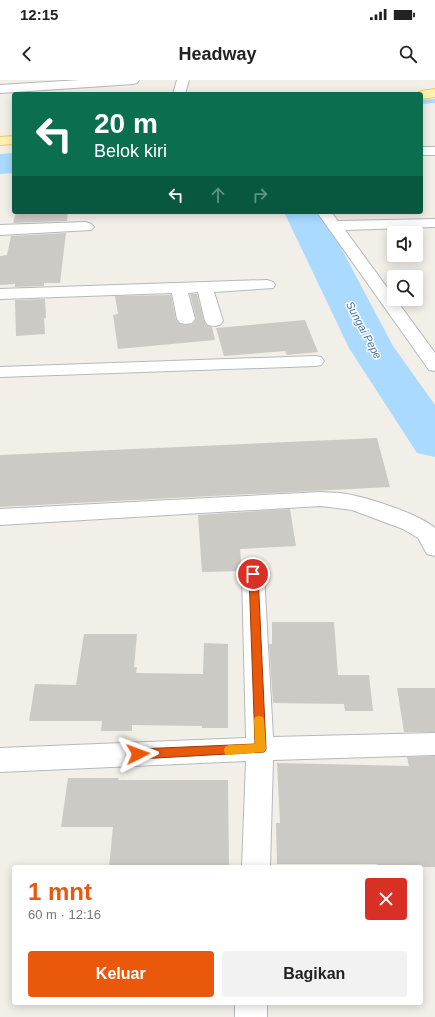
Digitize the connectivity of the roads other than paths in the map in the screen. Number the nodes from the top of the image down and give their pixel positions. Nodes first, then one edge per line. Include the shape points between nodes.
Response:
1 (133, 80) edge
2 (183, 80) edge
3 (0, 88) edge
4 (180, 92) edge
5 (435, 93) edge
6 (423, 95) edge
7 (12, 140) edge
8 (0, 141) edge
9 (435, 150) edge
10 (423, 151) edge
11 (328, 219) edge
12 (435, 223) edge
13 (86, 227) dead end
14 (0, 230) edge
15 (267, 285) dead end
16 (205, 287) junction
17 (178, 288) junction
18 (0, 294) edge
19 (186, 319) dead end
20 (214, 322) dead end
21 (315, 361) dead end
22 (435, 366) edge
23 (0, 372) edge
24 (0, 517) edge
25 (435, 548) edge
26 (253, 574) dead end
27 (435, 744) edge
28 (260, 749) junction
29 (0, 760) edge
30 (256, 865) edge
31 (251, 1005) edge
32 (251, 1017) edge

1 - 3 street
2 - 4 street
5 - 6 main road
7 - 8 main road
9 - 10 street
11 - 12 street
11 - 22 street
13 - 14 street
15 - 16 street
16 - 17 street
16 - 20 street
17 - 18 street
17 - 19 street
21 - 23 street
24 - 25 street via 321,499 346,501 364,506 418,526 434,542
26 - 28 street
27 - 28 street
28 - 29 street
28 - 30 street
31 - 32 street

